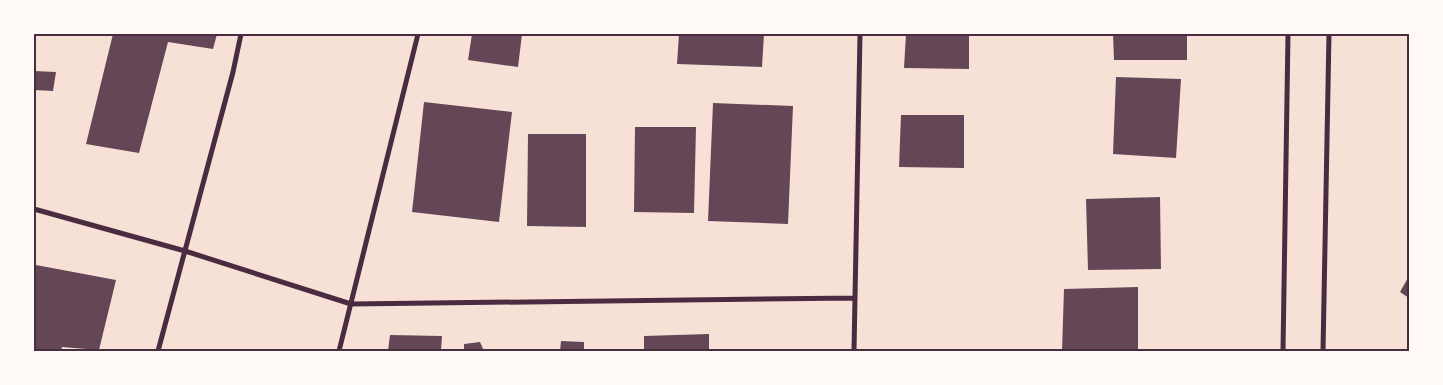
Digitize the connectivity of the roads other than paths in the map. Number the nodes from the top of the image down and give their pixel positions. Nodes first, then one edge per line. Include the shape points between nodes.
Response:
1 (241, 34) edge
2 (418, 34) edge
3 (860, 34) edge
4 (1288, 34) edge
5 (1329, 34) edge
6 (34, 209) edge
7 (185, 251) junction
8 (855, 298) junction
9 (351, 304) junction
10 (158, 351) edge
11 (339, 351) edge
12 (854, 351) edge
13 (1282, 351) edge
14 (1323, 351) edge

1 - 7 street
2 - 9 street
3 - 8 street
4 - 13 street
5 - 14 street
6 - 7 street
7 - 9 street
7 - 10 street
8 - 9 street
8 - 12 street
9 - 11 street

